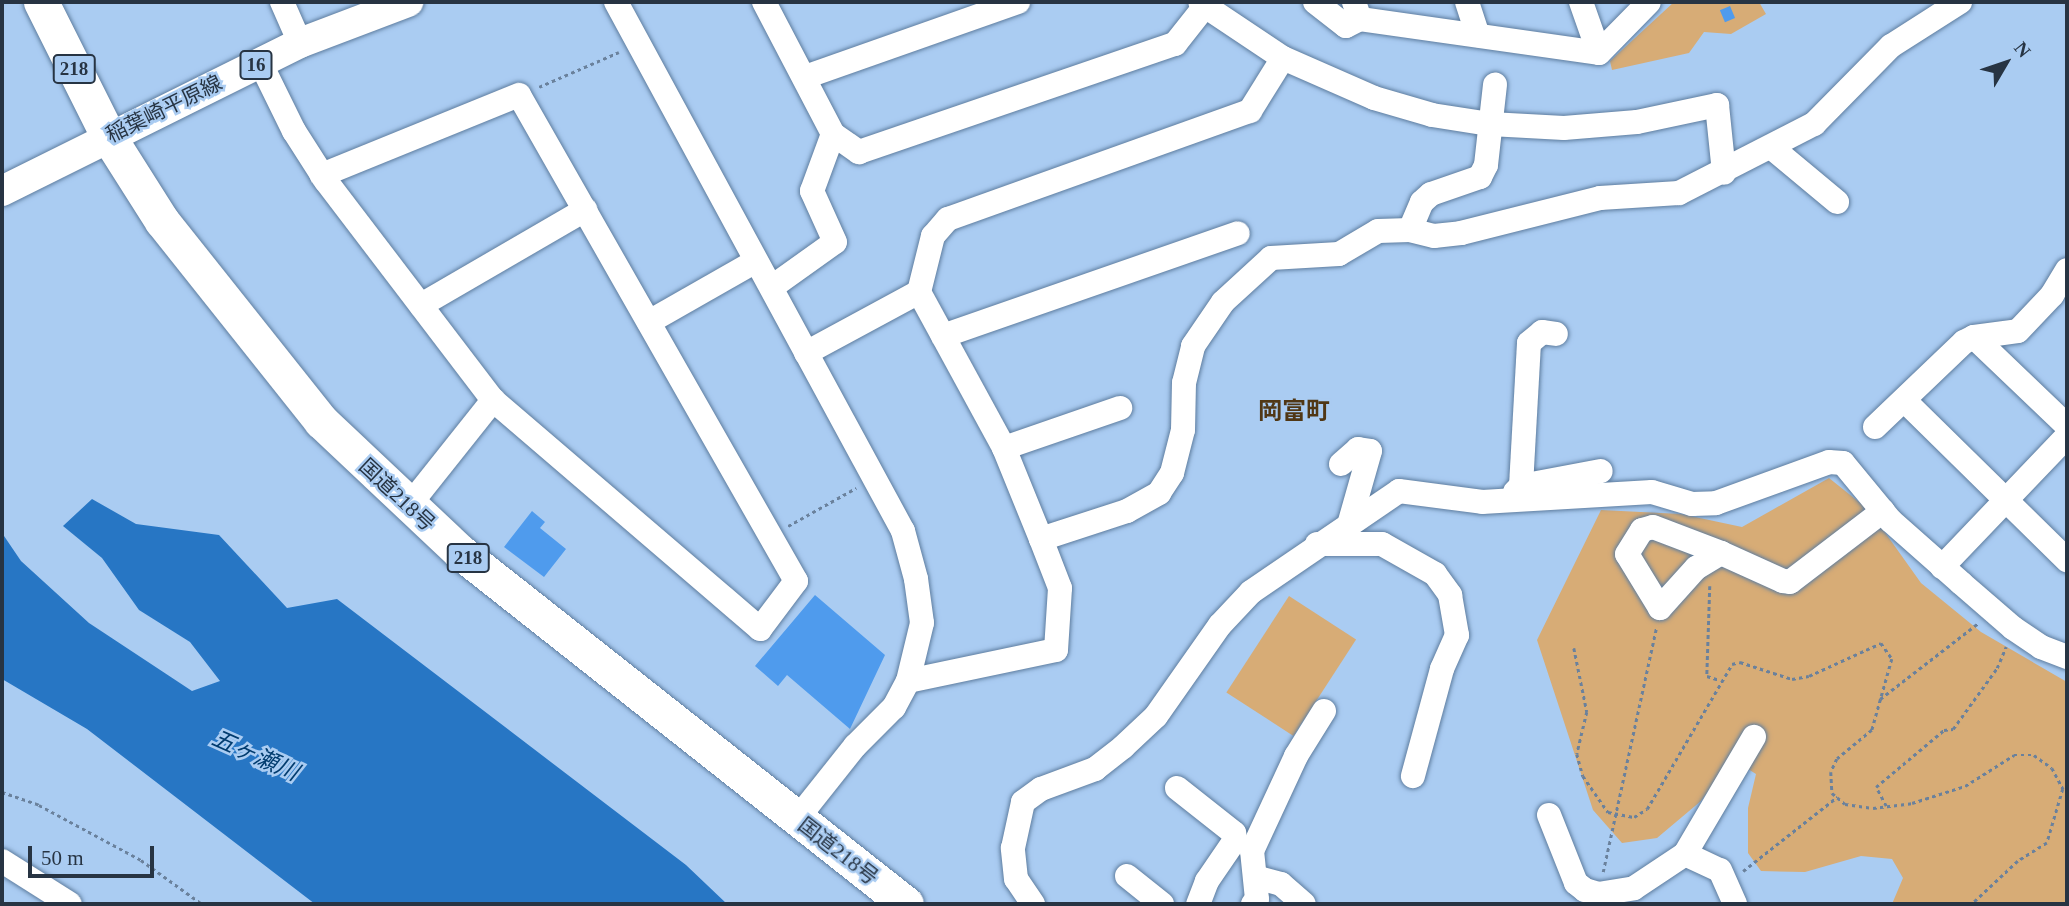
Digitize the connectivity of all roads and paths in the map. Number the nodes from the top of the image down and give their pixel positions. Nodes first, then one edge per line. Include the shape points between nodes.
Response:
1 (41, 2) edge
2 (282, 2) edge
3 (408, 2) edge
4 (616, 2) edge
5 (764, 2) edge
6 (1018, 2) edge
7 (1315, 2) edge
8 (1467, 2) edge
9 (1581, 2) edge
10 (1649, 2) edge
11 (1960, 2) edge
12 (1202, 4) edge
13 (1357, 10) edge
14 (1478, 35) junction
15 (300, 43) junction
16 (639, 44) junction
17 (1599, 53) junction
18 (1283, 58) junction
19 (260, 62) junction
20 (805, 77) junction
21 (1495, 85) dead end
22 (519, 95) junction
23 (1490, 124) junction
24 (833, 134) junction
25 (99, 141) junction
26 (1771, 147) junction
27 (1724, 173) junction
28 (322, 175) junction
29 (2, 191) edge
30 (1837, 202) dead end
31 (585, 210) junction
32 (1410, 230) junction
33 (1238, 233) dead end
34 (757, 261) junction
35 (2067, 270) edge
36 (772, 287) junction
37 (919, 292) junction
38 (421, 306) junction
39 (649, 322) junction
40 (1556, 334) dead end
41 (943, 336) junction
42 (1974, 337) junction
43 (807, 353) junction
44 (493, 400) junction
45 (1906, 402) junction
46 (1120, 408) dead end
47 (2067, 426) edge
48 (1875, 427) dead end
49 (2067, 436) edge
50 (1004, 448) junction
51 (1340, 464) dead end
52 (1601, 471) dead end
53 (875, 478) junction
54 (1514, 493) junction
55 (2005, 500) junction
56 (408, 508) junction
57 (1883, 511) junction
58 (1350, 521) junction
59 (770, 536) junction
60 (1041, 539) junction
61 (1317, 544) junction
62 (1715, 555) junction
63 (2067, 560) edge
64 (1942, 566) junction
65 (1660, 608) junction
66 (1994, 611) junction
67 (2013, 628) junction
68 (1574, 648) dead end
69 (2067, 657) edge
70 (1719, 680) junction
71 (908, 681) junction
72 (1879, 699) junction
73 (1324, 712) dead end
74 (1755, 737) dead end
75 (1413, 776) dead end
76 (1177, 788) dead end
77 (2, 792) edge
78 (1838, 797) junction
79 (1886, 806) junction
80 (1549, 815) dead end
81 (1615, 815) junction
82 (797, 819) junction
83 (1685, 854) junction
84 (2, 861) edge
85 (1128, 876) dead end
86 (1612, 876) dead end
87 (1255, 877) junction
88 (1731, 894) edge
89 (70, 904) edge
90 (202, 904) edge
91 (906, 904) edge
92 (1033, 904) edge
93 (1162, 904) edge
94 (1198, 904) edge
95 (1253, 904) edge
96 (1304, 904) edge
97 (1972, 904) edge

1 - 25 highway, 国道218号 / 218
2 - 15 street
3 - 15 main road, 稲葉崎平原線 / 16
4 - 16 street
5 - 20 street
6 - 20 street
7 - 13 street via 1346,26
8 - 14 street
9 - 17 street
10 - 17 street
11 - 26 street via 1891,46 1814,124
12 - 18 street
12 - 24 street via 1175,44 859,152
13 - 14 street
14 - 17 street
15 - 19 main road, 稲葉崎平原線 / 16
16 - 22 path
16 - 34 street
18 - 23 street via 1374,98
18 - 37 street via 1250,111 948,219 933,236
19 - 25 main road, 稲葉崎平原線 / 16
19 - 28 street
20 - 24 street
21 - 23 street
22 - 28 street
22 - 31 street
23 - 27 street via 1564,128 1637,122 1717,105
23 - 32 street via 1486,165 1480,177 1431,194 1422,202
24 - 36 street via 812,191 835,242
25 - 29 main road, 稲葉崎平原線 / 16
25 - 56 highway, 国道218号 / 218 via 283,377
26 - 27 street
26 - 30 street
27 - 32 street via 1679,192 1600,198 1461,233 1434,236
28 - 38 street
31 - 38 street
31 - 39 street
32 - 60 street via 1378,231 1339,254 1271,258 1223,302 1193,346 1184,383 1183,430 1172,473 1159,493 1127,510
33 - 41 street
34 - 36 street
34 - 39 street
35 - 42 street via 2052,295 2018,331
36 - 43 street
37 - 41 street
37 - 43 street
38 - 44 street
39 - 59 street
40 - 54 street via 1542,332 1529,343
41 - 50 street
42 - 45 street
42 - 47 street
43 - 53 street
44 - 56 street
44 - 59 street via 760,629 796,581
45 - 48 street
45 - 55 street
46 - 50 street
49 - 55 street
50 - 60 street
51 - 58 street via 1357,449 1370,451
52 - 54 street
53 - 59 path
53 - 71 street via 903,531 916,579 922,623
54 - 57 street via 1652,492 1692,504 1716,503 1829,462 1843,463
54 - 58 street via 1399,491
55 - 63 street
55 - 64 street
56 - 82 highway, 国道218号 / 218
57 - 62 street via 1790,582
57 - 64 street
58 - 61 street
60 - 71 street via 1060,588 1056,650
61 - 75 street via 1382,544 1435,574 1450,595 1457,635 1442,669
61 - 92 street via 1251,592 1220,625 1156,716 1123,747 1095,769 1041,789 1023,802 1013,848 1016,879
62 - 65 street
62 - 65 street via 1653,527 1642,530 1627,554
62 - 70 path via 1707,676
64 - 66 street
65 - 81 path
66 - 67 street
66 - 72 path
67 - 69 street
67 - 79 path via 1997,668 1953,729 1944,730 1876,787
68 - 81 path via 1587,712 1577,754 1593,792
70 - 72 path via 1726,669 1740,662 1775,677 1809,676 1881,643 1892,659
70 - 81 path via 1708,711 1647,809 1634,817
71 - 82 street via 894,707
72 - 78 path via 1868,737 1837,759 1831,772 1832,793
73 - 87 street via 1296,757 1252,851
74 - 83 street
76 - 94 street via 1234,833 1235,840
77 - 90 path via 38,805 141,860
78 - 79 path via 1845,804
78 - 88 path
79 - 97 path via 1965,786 2014,755 2034,755 2052,768 2063,789 2047,843 2018,861
80 - 83 street via 1576,883 1598,894 1634,888
81 - 86 path via 1602,876
82 - 91 highway, 国道218号 / 218
83 - 88 street via 1720,870
84 - 89 street
85 - 93 street
87 - 95 street via 1257,899
87 - 96 street via 1281,884

